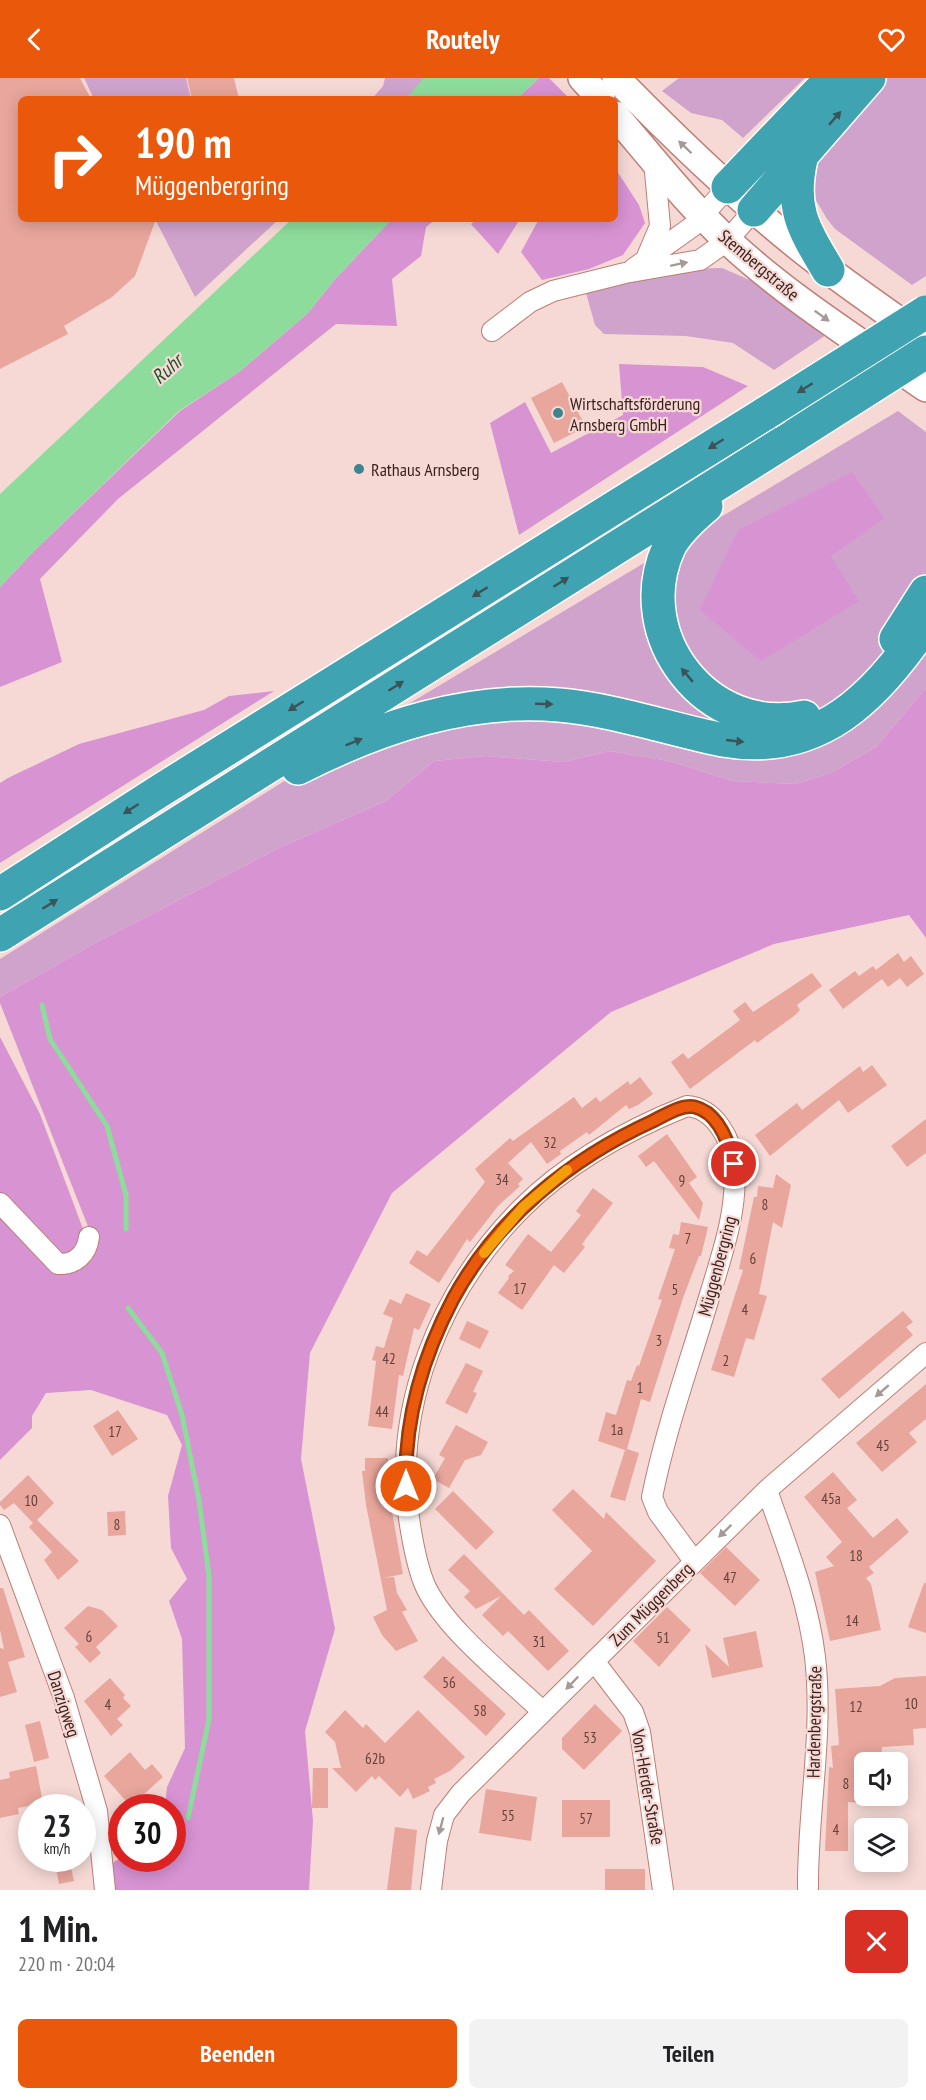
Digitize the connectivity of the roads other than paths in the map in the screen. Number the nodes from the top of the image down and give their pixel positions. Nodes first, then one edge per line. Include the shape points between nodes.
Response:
1 (582, 78) edge
2 (616, 78) edge
3 (832, 78) edge
4 (869, 78) edge
5 (598, 96) edge
6 (618, 119) edge
7 (801, 159) junction
8 (654, 160) junction
9 (728, 187) junction
10 (754, 210) junction
11 (702, 215) junction
12 (727, 241) junction
13 (645, 261) junction
14 (828, 270) junction
15 (625, 273) junction
16 (926, 312) edge
17 (492, 331) dead end
18 (926, 340) edge
19 (926, 352) edge
20 (926, 388) edge
21 (793, 436) junction
22 (926, 592) edge
23 (926, 624) edge
24 (151, 840) junction
25 (0, 894) edge
26 (0, 935) edge
27 (0, 1203) edge
28 (89, 1237) dead end
29 (926, 1353) edge
30 (767, 1490) junction
31 (0, 1525) edge
32 (694, 1561) junction
33 (594, 1661) junction
34 (543, 1712) junction
35 (105, 1890) edge
36 (431, 1890) edge
37 (663, 1890) edge
38 (808, 1890) edge

1 - 5 main road
9 -> 2 main road
3 - 9 highway
7 -> 4 highway
6 - 8 main road, Stembergstraße
7 - 10 highway
7 - 14 highway via 797,208
8 - 11 main road, Stembergstraße
8 - 13 street via 660,226
9 - 10 main road
9 - 11 street
10 - 12 street
10 - 14 main road
11 - 12 main road, Stembergstraße
11 - 13 street
15 -> 12 street via 700,260
12 -> 20 main road, Stembergstraße via 822,316
13 - 15 street
14 - 18 main road
15 - 17 street via 543,295
16 -> 25 highway, bridge
19 - 21 highway, bridge
22 -> 21 highway via 897,638 858,686 820,712 784,721 756,718 725,706 687,676 668,646 658,613 660,577 669,548 699,512
24 -> 21 highway
24 -> 23 highway via 206,817 358,740 457,710 558,705 617,713 725,740 791,739 835,722 861,703
26 -> 24 highway
27 - 28 street via 53,1261 69,1263 82,1255
29 -> 30 street, Zum Müggenberg
30 -> 32 street, Zum Müggenberg
30 - 38 street, Hardenbergstraße via 798,1578 815,1658 817,1696
31 - 35 street, Danzigweg via 64,1698 97,1811
32 - 33 street, Zum Müggenberg
32 - 34 street, Müggenbergring via 658,1512 652,1497 723,1249 734,1177 732,1154 720,1127 708,1113 687,1106 592,1152 523,1207 485,1251 454,1298 416,1389 408,1430 407,1507 424,1582 451,1623
33 -> 34 street, Zum Müggenberg
33 - 37 street, Von-Herder-Straße via 633,1712 639,1731
34 -> 36 street, Zum Müggenberg via 461,1792 444,1815

